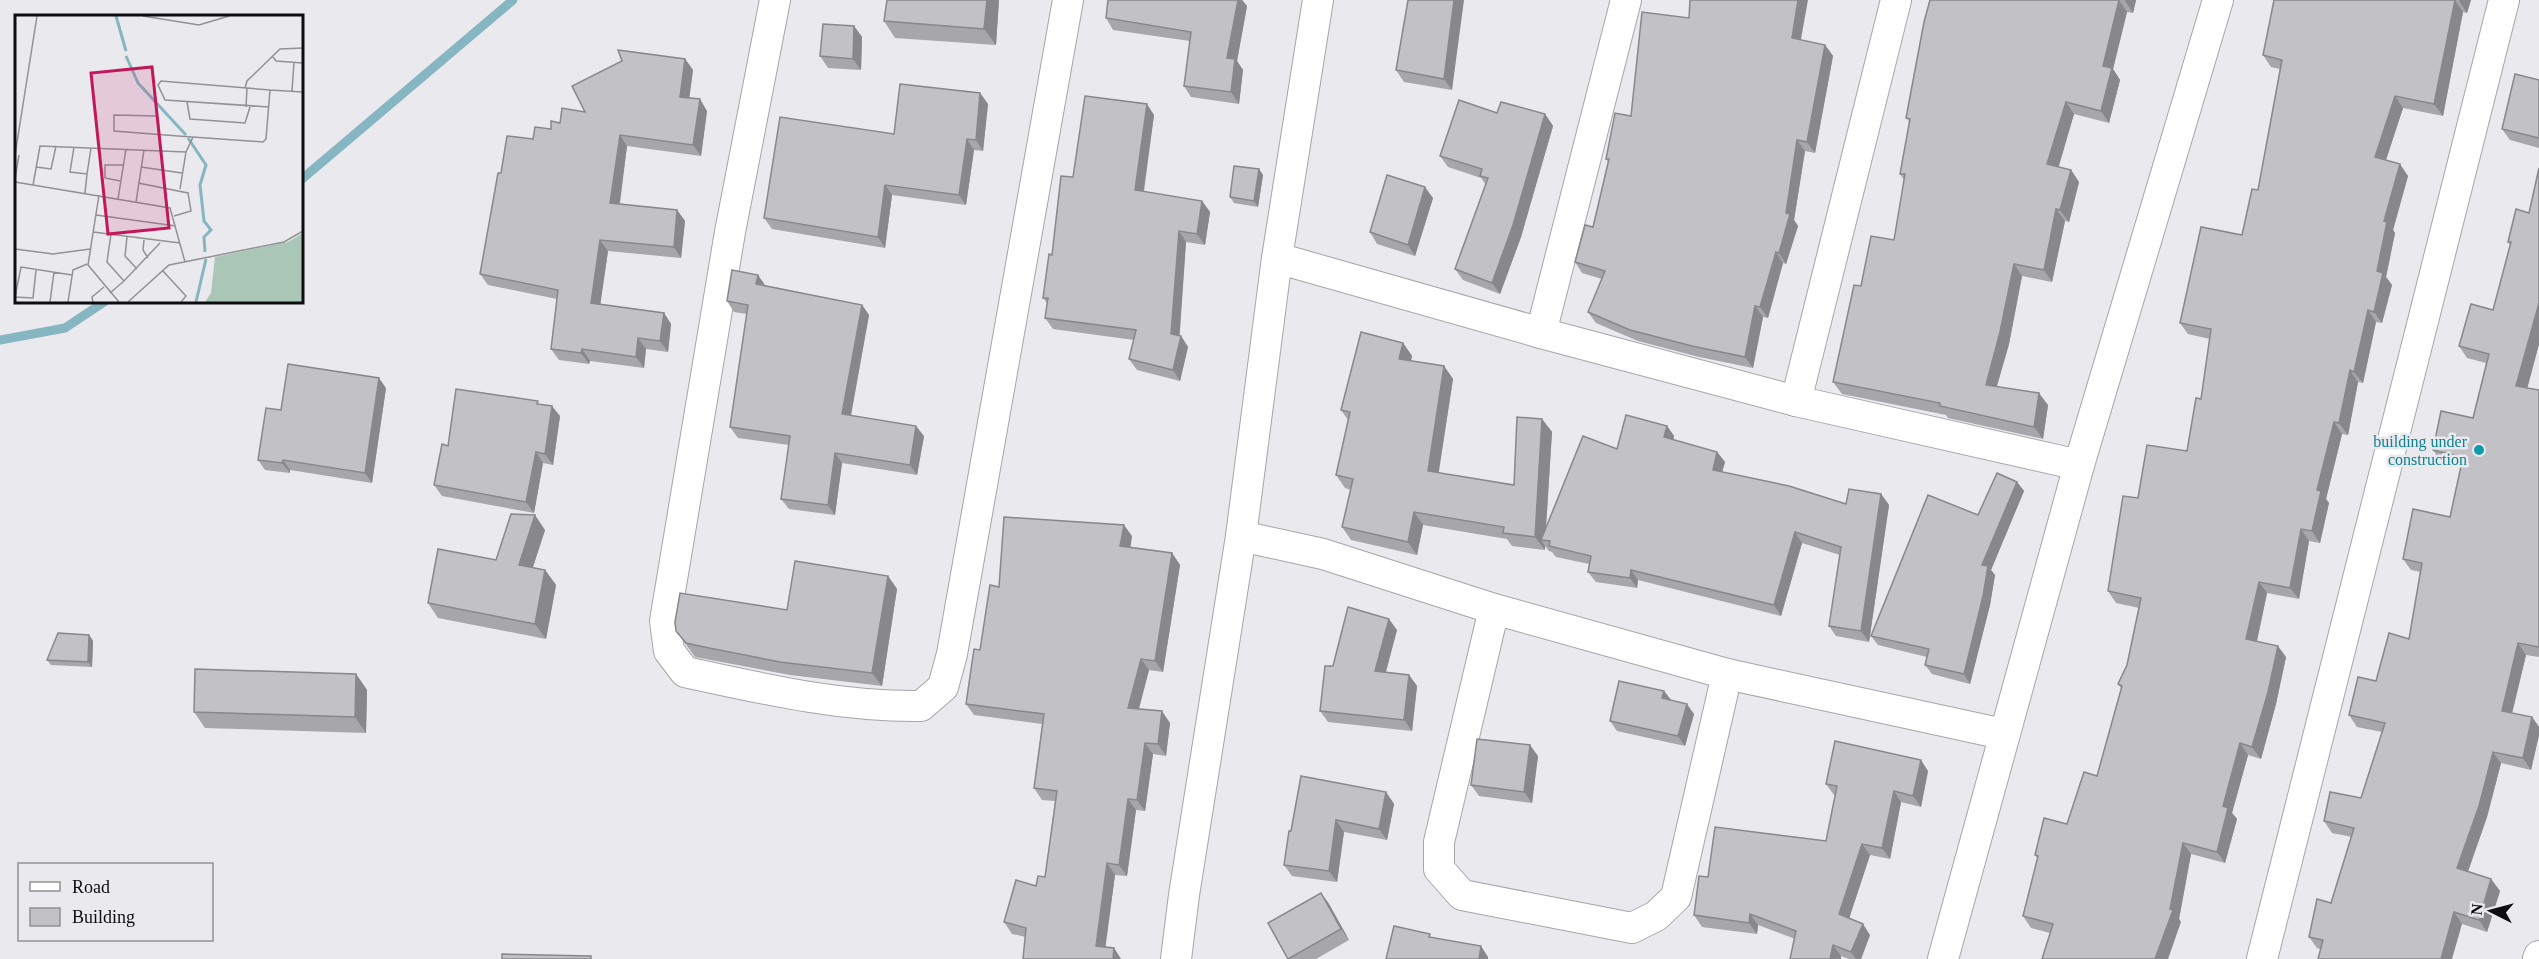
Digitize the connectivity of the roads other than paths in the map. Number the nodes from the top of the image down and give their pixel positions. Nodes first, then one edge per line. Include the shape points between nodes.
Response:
1 (775, 0) edge
2 (1068, 0) edge
3 (1318, 0) edge
4 (1626, 0) edge
5 (1896, 0) edge
6 (2218, 0) edge
7 (2504, 0) edge
8 (1277, 258) junction
9 (1541, 333) junction
10 (1796, 401) junction
11 (2079, 465) junction
12 (1241, 537) junction
13 (1494, 609) junction
14 (1727, 674) junction
15 (2003, 734) junction
16 (1176, 959) edge
17 (1943, 959) edge
18 (2262, 959) edge

1 - 2 street via 729,232 665,621 669,651 685,672 797,696 921,706 943,687 952,654
3 - 8 street
4 - 9 street
5 - 10 street
6 - 11 street
7 - 18 street
8 - 9 street
8 - 12 street
9 - 10 street
10 - 11 street
11 - 15 street
12 - 13 street via 1323,554
12 - 16 street
13 - 14 street
13 - 14 street via 1439,842 1439,869 1462,895 1632,928 1656,916 1676,897
14 - 15 street
15 - 17 street

